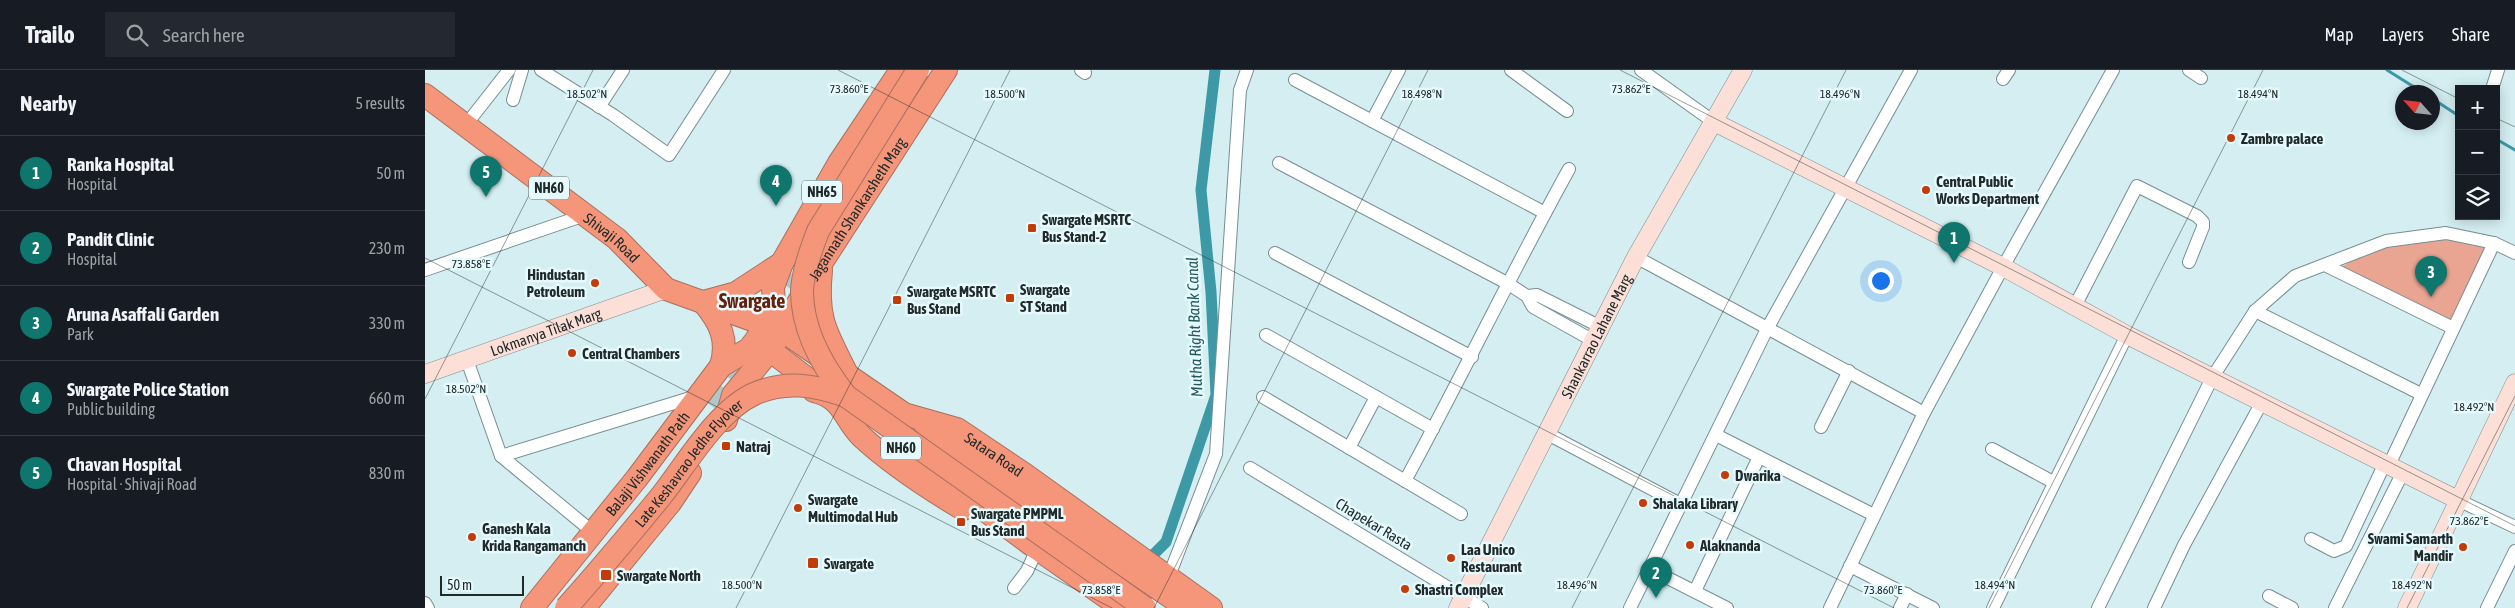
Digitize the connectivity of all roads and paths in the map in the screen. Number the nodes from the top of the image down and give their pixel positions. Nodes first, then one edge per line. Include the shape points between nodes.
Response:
1 (522, 70) edge
2 (541, 70) edge
3 (623, 70) edge
4 (724, 70) edge
5 (901, 70) edge
6 (918, 70) edge
7 (934, 70) edge
8 (947, 70) edge
9 (1247, 70) edge
10 (1399, 70) edge
11 (1641, 70) edge
12 (1743, 70) edge
13 (1911, 70) edge
14 (2113, 70) edge
15 (2189, 70) edge
16 (2498, 70) edge
17 (1514, 71) edge
18 (505, 72) edge
19 (2201, 78) dead end
20 (1295, 80) dead end
21 (2493, 85) edge
22 (425, 95) edge
23 (513, 100) dead end
24 (599, 107) junction
25 (1567, 111) dead end
26 (1372, 121) junction
27 (1714, 122) junction
28 (465, 126) junction
29 (1279, 163) dead end
30 (1569, 169) dead end
31 (1845, 188) junction
32 (1545, 213) junction
33 (585, 215) junction
34 (2494, 243) junction
35 (1275, 253) dead end
36 (2515, 253) edge
37 (1636, 257) junction
38 (822, 262) junction
39 (2189, 262) dead end
40 (2325, 265) junction
41 (2003, 267) junction
42 (425, 269) edge
43 (788, 269) junction
44 (1507, 283) junction
45 (666, 289) junction
46 (703, 302) junction
47 (2075, 306) junction
48 (2255, 311) junction
49 (2453, 328) junction
50 (1767, 329) junction
51 (1596, 333) junction
52 (1266, 335) dead end
53 (2127, 335) junction
54 (769, 336) junction
55 (1472, 358) junction
56 (467, 360) junction
57 (721, 366) junction
58 (1849, 371) junction
59 (425, 374) edge
60 (2212, 378) junction
61 (2515, 383) edge
62 (842, 390) junction
63 (2421, 394) junction
64 (1377, 397) junction
65 (1263, 398) dead end
66 (706, 400) junction
67 (2262, 402) junction
68 (1924, 413) junction
69 (727, 420) junction
70 (920, 420) junction
71 (1821, 427) dead end
72 (1433, 429) junction
73 (1546, 433) junction
74 (1716, 435) junction
75 (1349, 448) junction
76 (1992, 450) dead end
77 (501, 456) junction
78 (1759, 457) junction
79 (2392, 467) junction
80 (1250, 468) dead end
81 (1405, 481) junction
82 (2053, 482) junction
83 (2458, 500) junction
84 (1682, 505) junction
85 (1461, 514) dead end
86 (1874, 515) junction
87 (1049, 525) dead end
88 (2515, 527) edge
89 (593, 533) junction
90 (2311, 539) dead end
91 (1035, 547) junction
92 (2515, 551) edge
93 (1851, 566) junction
94 (1650, 569) junction
95 (1167, 575) junction
96 (1015, 588) dead end
97 (1695, 591) junction
98 (1907, 594) junction
99 (2269, 596) dead end
100 (1461, 603) edge
101 (425, 604) edge
102 (1724, 607) edge
103 (429, 608) edge
104 (532, 608) edge
105 (548, 608) edge
106 (566, 608) edge
107 (584, 608) edge
108 (1122, 608) edge
109 (1145, 608) edge
110 (1187, 608) edge
111 (1211, 608) edge
112 (1482, 608) edge
113 (1630, 608) edge
114 (1830, 608) edge
115 (1900, 608) edge
116 (1933, 608) edge
117 (1993, 608) edge
118 (2098, 608) edge
119 (2154, 608) edge
120 (2292, 608) edge
121 (2335, 608) edge
122 (2407, 608) edge
123 (2487, 608) edge

1 - 23 street
2 - 24 street
3 - 24 street
4 - 24 street via 669,155
5 - 43 highway, NH65 via 839,163
6 - 62 highway, Late Keshavrao Jedhe Flyover, bridge via 818,231 805,274 802,291 810,332 827,370
7 - 43 highway
8 - 38 highway, Jagannath Shankarsheth Marg / NH65
9 - 95 street via 1240,90 1216,454
10 - 26 street
11 - 27 street
12 - 27 street, Shankarrao Lahane Marg
13 - 31 street
14 - 41 street
15 - 19 street
16 - 21 street
17 - 25 street
18 - 28 street
20 - 26 street
22 - 28 highway, Shivaji Road / NH60
26 - 32 street
27 - 31 street
27 - 37 street, Shankarrao Lahane Marg
28 - 33 highway, Shivaji Road / NH60
29 - 44 street
30 - 32 street
31 - 41 street
31 - 50 street
32 - 44 street
33 - 42 street
33 - 45 highway, Shivaji Road / NH60 via 617,239
34 - 36 street
34 - 40 street via 2446,233 2386,241
34 - 49 street
35 - 55 street
37 - 50 street
37 - 51 street, Shankarrao Lahane Marg
38 - 54 highway, Jagannath Shankarsheth Marg / NH65
38 - 62 highway via 818,300
39 - 47 street via 2203,222 2137,186
40 - 48 street via 2295,276
40 - 49 street
41 - 47 street
41 - 68 street
43 - 46 highway via 736,293
43 - 54 highway, NH65 via 773,288 774,309
44 - 51 street via 1527,296 1533,307
44 - 55 street
45 - 46 highway, Shivaji Road / NH60
45 - 56 street, Lokmanya Tilak Marg
46 - 54 highway, Shivaji Road / NH60
46 - 57 highway via 721,327 725,354
47 - 53 street
48 - 60 street
48 - 63 street
49 - 63 street
50 - 58 street
50 - 74 street
51 - 73 street, Shankarrao Lahane Marg
52 - 64 street
53 - 60 street
53 - 82 street
54 - 57 highway, Balaji Vishwanath Path
54 - 62 highway, Satara Road / NH60
54 - 69 highway via 733,395
55 - 72 street
56 - 59 street, Lokmanya Tilak Marg
56 - 77 street
57 - 66 highway, Balaji Vishwanath Path
58 - 68 street
58 - 71 street
60 - 67 street
60 - 118 street
61 - 83 street
62 - 69 highway via 785,388 762,394 740,405
62 - 70 highway, Satara Road / NH60
62 - 91 highway, Satara Road / NH60
62 - 106 highway, Late Keshavrao Jedhe Flyover, bridge via 799,384 784,386 753,395 737,405
62 - 109 highway, Late Keshavrao Jedhe Flyover, bridge
63 - 79 street
64 - 72 street
64 - 75 street
65 - 75 street
66 - 77 street
66 - 89 highway, Balaji Vishwanath Path
66 - 105 highway
67 - 79 street
67 - 119 street via 2184,545
68 - 86 street
69 - 107 highway via 670,503
70 - 95 highway, Satara Road / NH60 via 957,429
70 - 110 highway via 953,448
72 - 81 street
73 - 84 street
73 - 100 street, Shankarrao Lahane Marg
74 - 78 street
74 - 84 street
75 - 81 street
76 - 82 street
77 - 89 street
78 - 86 street
78 - 97 street
79 - 83 street
79 - 90 street via 2346,546 2334,551
79 - 121 street
80 - 100 street, Chapekar Rasta
81 - 85 street
82 - 117 street
83 - 88 street
83 - 122 street
84 - 94 street
86 - 93 street
87 - 91 street
89 - 104 highway, Balaji Vishwanath Path
91 - 96 street via 1027,571
91 - 108 highway, Satara Road / NH60
92 - 123 street
93 - 98 street
93 - 114 street
94 - 97 street
94 - 113 street
95 - 111 highway, Satara Road / NH60
97 - 102 street
98 - 115 street
98 - 116 street
99 - 120 street
100 - 112 street, Chapekar Rasta
101 - 103 street

